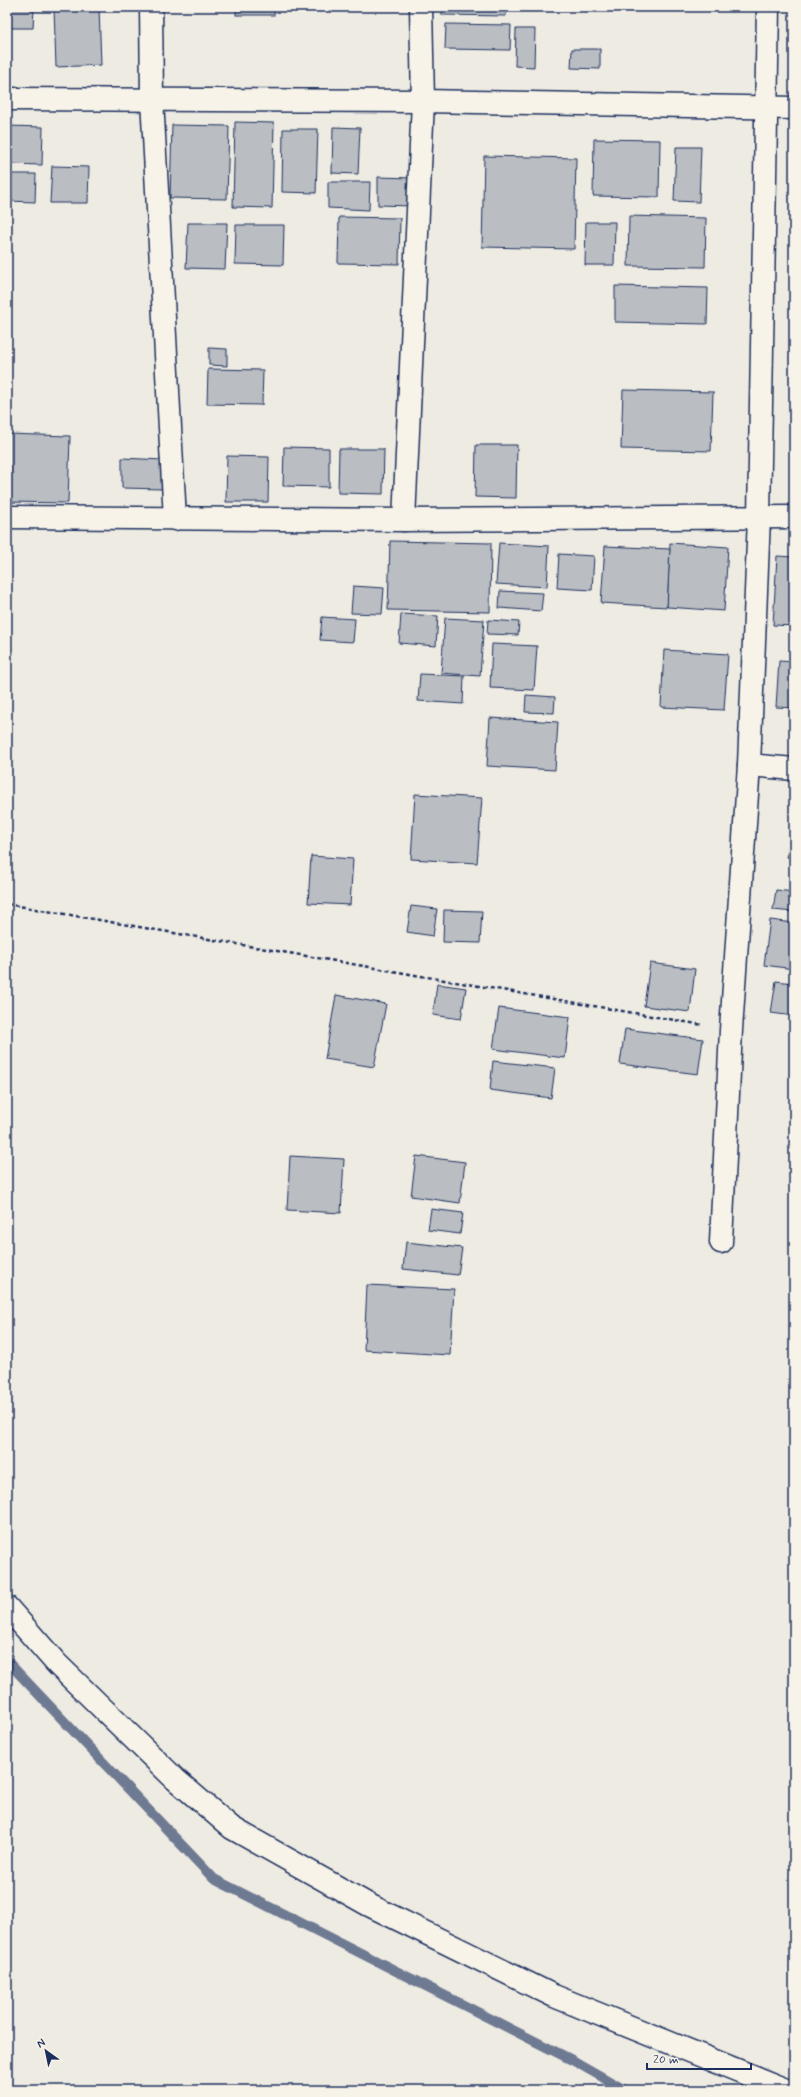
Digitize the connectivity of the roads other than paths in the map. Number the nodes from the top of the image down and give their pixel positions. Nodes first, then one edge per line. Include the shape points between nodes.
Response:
1 (151, 7) edge
2 (421, 7) edge
3 (768, 7) edge
4 (7, 99) edge
5 (152, 99) junction
6 (423, 101) junction
7 (767, 106) junction
8 (794, 108) edge
9 (759, 517) junction
10 (794, 517) edge
11 (7, 518) edge
12 (175, 518) junction
13 (404, 520) junction
14 (749, 766) junction
15 (794, 769) edge
16 (721, 1242) dead end
17 (7, 1607) edge
18 (786, 2090) edge

1 - 5 street
2 - 6 street
3 - 7 street
4 - 5 street
5 - 6 street
5 - 12 street
6 - 7 street
6 - 13 street
7 - 8 street
7 - 9 street
9 - 10 street
9 - 13 street
9 - 14 street
11 - 12 street
12 - 13 street
14 - 15 street
14 - 16 street via 731,1030
17 - 18 street via 57,1664 175,1779 232,1828 369,1905 554,1996

